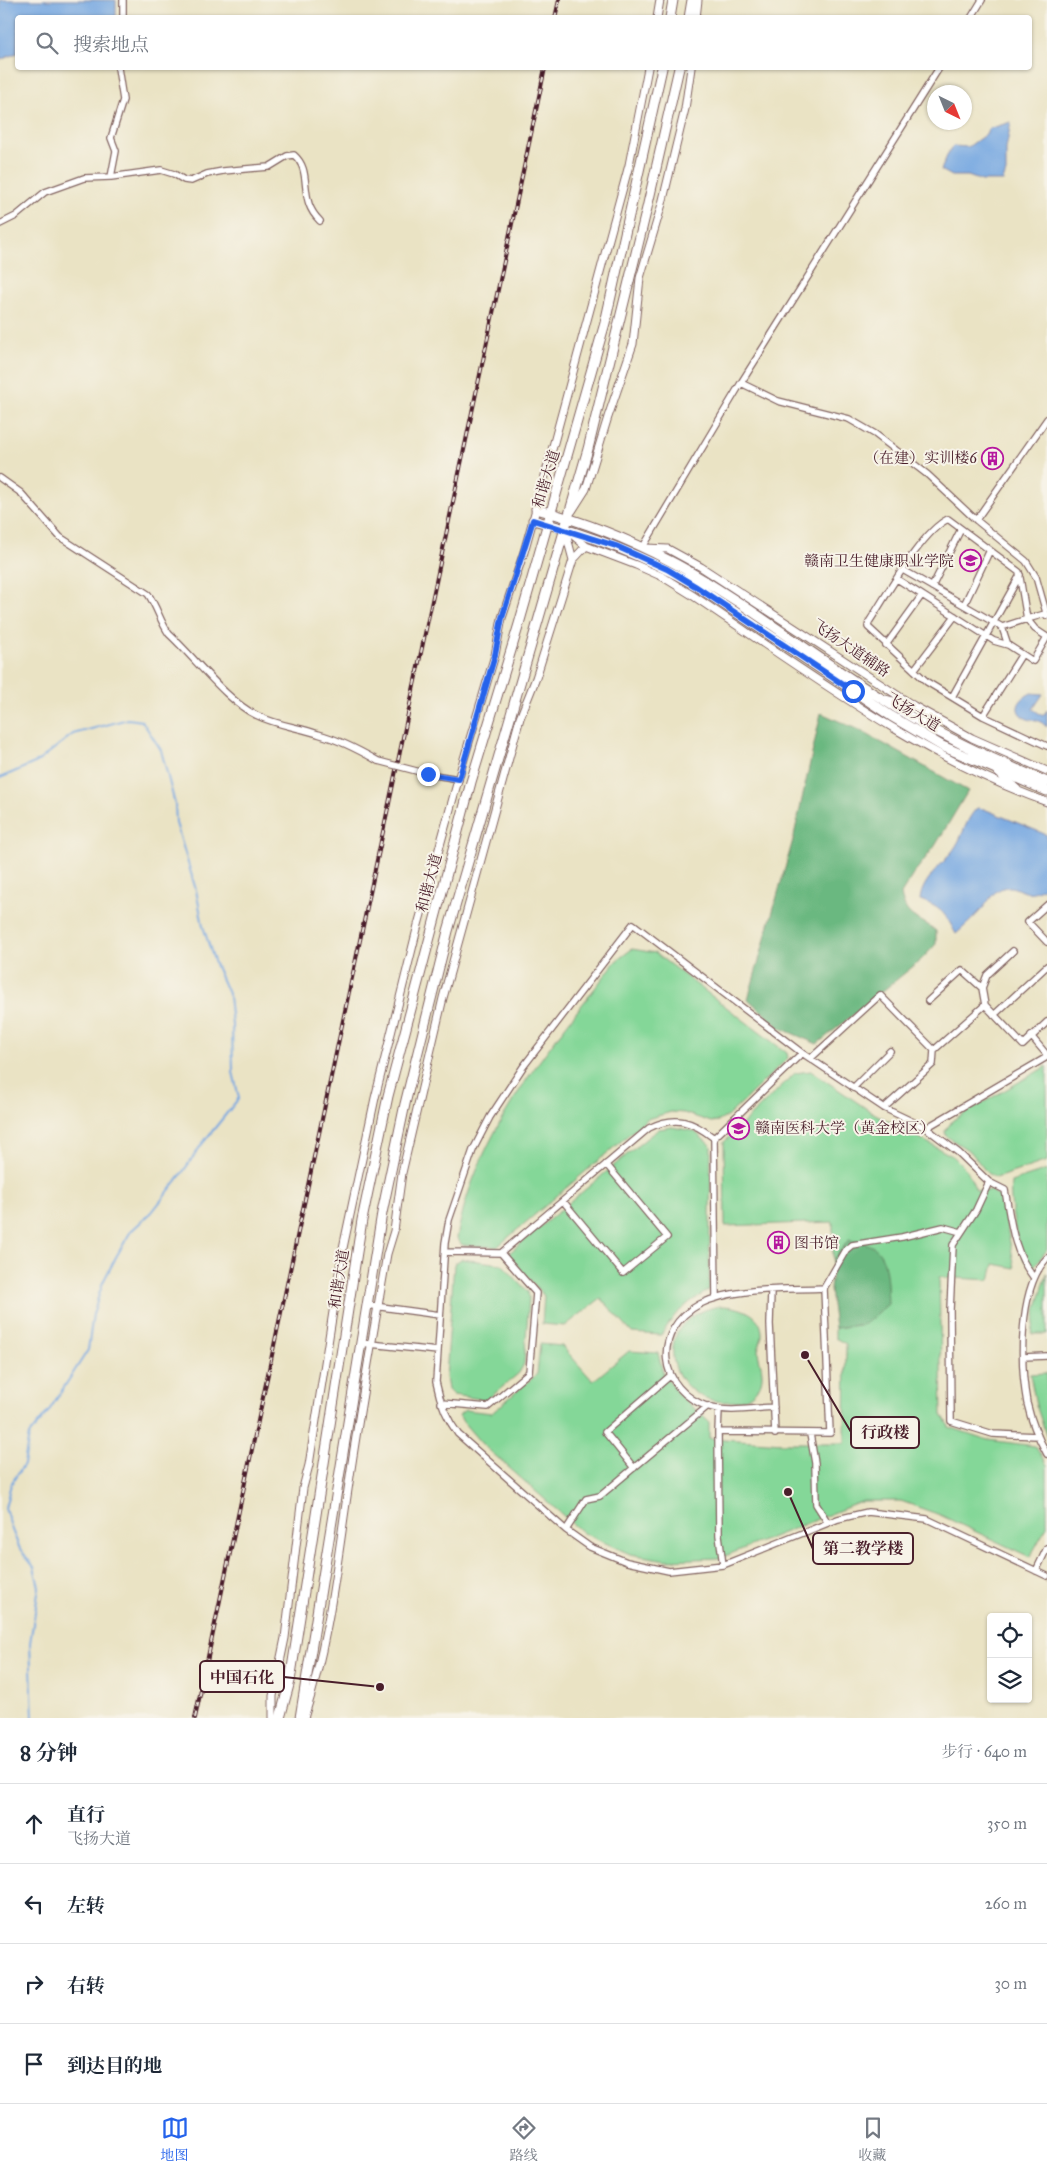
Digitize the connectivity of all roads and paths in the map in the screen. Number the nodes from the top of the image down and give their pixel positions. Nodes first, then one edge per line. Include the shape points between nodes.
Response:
1 (123, 0) edge
2 (660, 0) edge
3 (673, 0) edge
4 (692, 0) edge
5 (698, 0) edge
6 (982, 0) edge
7 (123, 15) edge
8 (658, 15) edge
9 (670, 15) edge
10 (690, 15) edge
11 (696, 15) edge
12 (973, 15) edge
13 (118, 70) edge
14 (648, 70) edge
15 (662, 70) edge
16 (679, 70) edge
17 (690, 70) edge
18 (938, 70) edge
19 (111, 177) junction
20 (320, 221) dead end
21 (0, 224) edge
22 (741, 383) junction
23 (1047, 419) edge
24 (0, 478) edge
25 (536, 510) junction
26 (550, 513) junction
27 (567, 518) junction
28 (533, 520) junction
29 (976, 520) junction
30 (547, 524) junction
31 (565, 528) junction
32 (962, 529) junction
33 (586, 546) junction
34 (643, 548) junction
35 (990, 550) junction
36 (573, 560) junction
37 (903, 570) junction
38 (1020, 575) junction
39 (897, 580) junction
40 (932, 586) junction
41 (922, 595) junction
42 (964, 605) junction
43 (1046, 615) edge
44 (955, 616) junction
45 (1027, 619) junction
46 (994, 622) junction
47 (1002, 627) junction
48 (986, 636) junction
49 (1047, 637) edge
50 (886, 645) junction
51 (1008, 645) junction
52 (1022, 654) junction
53 (914, 670) junction
54 (853, 691) junction
55 (952, 697) junction
56 (879, 698) junction
57 (914, 706) junction
58 (983, 716) junction
59 (875, 717) junction
60 (958, 731) junction
61 (919, 744) junction
62 (942, 746) junction
63 (1047, 746) edge
64 (981, 754) junction
65 (995, 770) junction
66 (1047, 771) edge
67 (459, 779) junction
68 (1047, 782) edge
69 (1047, 791) edge
70 (1023, 794) junction
71 (1047, 802) edge
72 (1047, 904) edge
73 (1047, 942) edge
74 (1013, 951) dead end
75 (1047, 966) edge
76 (982, 988) junction
77 (928, 1001) dead end
78 (985, 1005) junction
79 (994, 1015) junction
80 (1047, 1022) edge
81 (1031, 1036) junction
82 (934, 1050) junction
83 (890, 1051) dead end
84 (802, 1053) junction
85 (1047, 1056) edge
86 (811, 1058) junction
87 (853, 1088) junction
88 (884, 1108) junction
89 (926, 1128) junction
90 (714, 1138) junction
91 (606, 1164) junction
92 (989, 1182) junction
93 (563, 1200) junction
94 (961, 1232) junction
95 (445, 1252) junction
96 (501, 1253) junction
97 (1047, 1258) edge
98 (1034, 1278) junction
99 (824, 1288) junction
100 (771, 1291) junction
101 (716, 1297) junction
102 (367, 1305) junction
103 (378, 1307) junction
104 (440, 1315) junction
105 (360, 1343) junction
106 (371, 1345) junction
107 (438, 1351) junction
108 (1047, 1356) edge
109 (1023, 1357) junction
110 (671, 1375) junction
111 (440, 1403) junction
112 (708, 1406) junction
113 (774, 1407) junction
114 (719, 1409) junction
115 (718, 1432) junction
116 (775, 1434) junction
117 (810, 1434) junction
118 (1038, 1436) junction
119 (1047, 1454) edge
120 (634, 1468) junction
121 (828, 1522) junction
122 (566, 1530) junction
123 (1047, 1548) edge
124 (723, 1566) junction
125 (1036, 1571) junction
126 (1047, 1576) edge
127 (283, 1705) junction
128 (302, 1717) edge
129 (274, 1718) edge
130 (280, 1718) edge

1 - 7 street
2 - 8 street
3 - 9 main road
4 - 10 main road
5 - 11 street
6 - 12 street
13 - 19 street via 123,100 111,138 116,151
14 - 25 street via 629,165
15 - 26 main road, 和谐大道 via 605,322
16 - 27 main road, 和谐大道 via 621,317
17 - 27 street via 685,109 640,278 633,344 586,489
18 - 22 street
19 - 20 street via 161,170 191,181 207,174 269,167 294,155 304,168 308,203
19 - 21 street via 84,178 61,185 45,192 16,216
22 - 29 street via 778,401 849,419 876,434 928,475
22 - 34 street
23 - 29 street
24 - 67 street, bridge via 21,492 60,537 148,594 170,634 235,701 254,715 317,733 378,761
25 - 26 main road, 飞扬大道
25 - 28 street
26 - 27 main road, 飞扬大道
26 - 30 main road, 和谐大道
27 - 31 main road, 和谐大道
27 - 34 main road, 飞扬大道
28 - 30 main road, 飞扬大道
28 - 67 street via 502,618 495,655
29 - 43 street via 1026,561 1036,577
30 - 31 main road, 飞扬大道
30 - 127 main road, 和谐大道 via 471,782 388,1096 362,1220 290,1681
31 - 33 street
31 - 36 street
31 - 54 main road, 飞扬大道 via 667,569
31 - 102 main road, 和谐大道 via 448,931 405,1104
32 - 35 street
32 - 37 street via 948,519 939,523
32 - 40 street
33 - 36 street
33 - 59 street via 636,565 677,586
34 - 56 main road, 飞扬大道 via 702,579
34 - 57 street, 飞扬大道辅路 via 668,549 701,567
35 - 38 street
35 - 42 street
36 - 103 street via 520,718 443,998 402,1173
37 - 39 street
37 - 40 street
38 - 45 street
38 - 46 street
39 - 41 street
39 - 50 street via 868,627
40 - 42 street
41 - 44 street
41 - 50 street
42 - 46 street
43 - 45 street
44 - 48 street
44 - 53 street
45 - 47 street
45 - 49 street
46 - 47 street
46 - 48 street
47 - 51 street
48 - 51 street
48 - 55 street
49 - 52 street via 1033,661
50 - 53 street
51 - 52 street
52 - 58 street
53 - 55 street
54 - 59 street
54 - 62 main road, 飞扬大道
55 - 58 street
56 - 57 street
56 - 64 main road, 飞扬大道
57 - 60 street, 飞扬大道辅路
58 - 63 street
59 - 61 street
60 - 64 street
60 - 66 street, 飞扬大道辅路
61 - 62 street
61 - 70 street
62 - 65 main road, 飞扬大道
64 - 68 main road, 飞扬大道
65 - 69 main road, 飞扬大道
65 - 70 street
67 - 129 street via 375,1098 343,1248 303,1488 285,1638 273,1696
70 - 71 street
72 - 73 street via 1028,922
74 - 76 street via 987,975
75 - 79 street
76 - 77 street via 962,970
76 - 78 street
78 - 79 street
78 - 82 street
79 - 81 street via 1023,1045
80 - 81 street
81 - 85 street
82 - 86 street via 880,995
82 - 88 street via 933,1064
83 - 87 street
84 - 86 street
84 - 90 street
84 - 95 street via 632,924 523,1067 490,1117 473,1150 449,1220
85 - 89 street
86 - 87 street
87 - 88 street
88 - 89 street
89 - 92 street
90 - 91 street via 696,1125 668,1120 649,1128
90 - 101 street
91 - 93 street
91 - 93 street via 666,1237 623,1273
92 - 94 street
92 - 98 street via 1005,1190 1016,1250
93 - 96 street
94 - 99 street via 942,1227 852,1245
94 - 118 street via 953,1245 951,1272 950,1422 993,1434
95 - 96 street
95 - 104 street
96 - 111 street via 536,1294 529,1372 488,1407
97 - 98 street
98 - 109 street via 1025,1312
99 - 100 street
99 - 117 street via 830,1433
100 - 101 street
100 - 113 street
101 - 110 street via 689,1312 670,1334 665,1353
102 - 103 street
102 - 105 main road, 和谐大道
103 - 104 street
103 - 106 street
104 - 107 street
105 - 106 street
105 - 128 main road, 和谐大道
106 - 107 street
106 - 128 street via 332,1595 314,1686
107 - 111 street via 436,1382
108 - 109 street
109 - 118 street via 1028,1405
110 - 112 street via 693,1399
110 - 120 street via 605,1432
111 - 122 street via 458,1434
112 - 114 street
112 - 120 street
113 - 114 street
113 - 116 street
114 - 115 street
115 - 116 street
115 - 124 street via 718,1534
116 - 117 street
117 - 121 street via 816,1463 816,1504
118 - 119 street
120 - 122 street via 600,1496 586,1499
121 - 124 street
121 - 125 street via 868,1512 927,1519
122 - 124 street via 590,1547 627,1562 669,1571
123 - 125 street
125 - 126 street
127 - 129 main road
127 - 130 main road, 和谐大道

